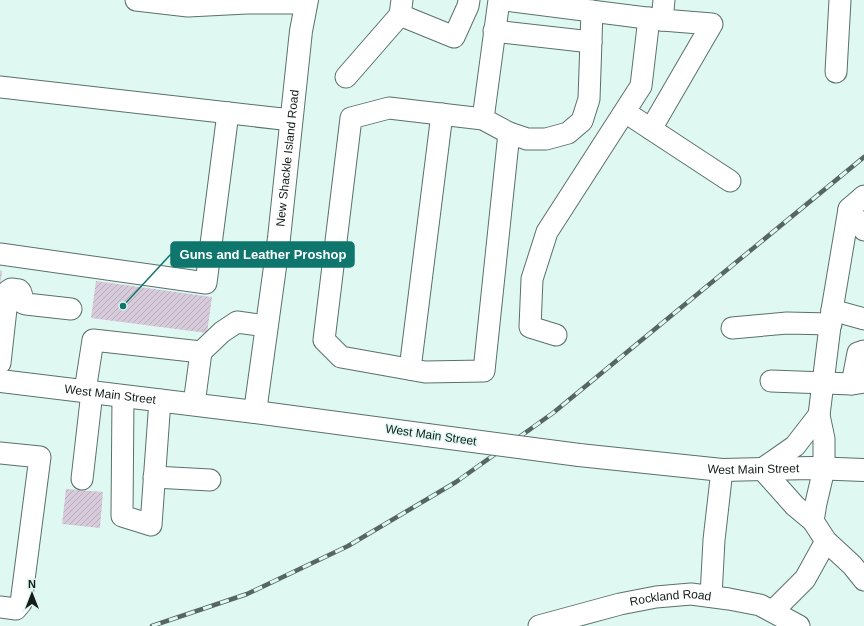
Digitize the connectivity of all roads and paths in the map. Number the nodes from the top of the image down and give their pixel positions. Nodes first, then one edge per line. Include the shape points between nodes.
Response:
1 (136, 0) edge
2 (469, 0) edge
3 (499, 0) edge
4 (505, 0) edge
5 (840, 0) edge
6 (307, 1) edge
7 (538, 2) edge
8 (583, 7) edge
9 (401, 8) edge
10 (658, 13) edge
11 (494, 31) junction
12 (590, 42) junction
13 (836, 72) dead end
14 (346, 77) dead end
15 (0, 87) edge
16 (625, 112) junction
17 (228, 113) junction
18 (442, 114) junction
19 (483, 119) junction
20 (291, 120) junction
21 (651, 129) junction
22 (509, 133) junction
23 (730, 181) dead end
24 (856, 202) edge
25 (864, 230) edge
26 (0, 254) edge
27 (71, 308) dead end
28 (832, 317) junction
29 (864, 319) edge
30 (267, 326) junction
31 (732, 328) dead end
32 (556, 335) dead end
33 (1, 339) edge
34 (864, 351) edge
35 (201, 352) junction
36 (0, 363) edge
37 (410, 369) junction
38 (0, 381) edge
39 (771, 381) dead end
40 (823, 382) junction
41 (858, 383) edge
42 (88, 391) junction
43 (123, 396) junction
44 (160, 400) junction
45 (194, 404) junction
46 (256, 412) junction
47 (819, 415) junction
48 (0, 453) edge
49 (762, 469) junction
50 (824, 469) junction
51 (722, 470) junction
52 (864, 470) edge
53 (154, 477) junction
54 (82, 479) dead end
55 (210, 480) dead end
56 (813, 521) junction
57 (826, 541) junction
58 (864, 580) edge
59 (711, 596) junction
60 (0, 607) edge
61 (773, 612) junction
62 (540, 626) edge
63 (800, 626) edge

1 - 6 street via 188,6
2 - 9 street via 454,37
3 - 11 street
4 - 7 street
5 - 13 street
6 - 20 main road, New Shackle Island Road
7 - 8 street
8 - 10 street
8 - 12 street
9 - 14 street
10 - 16 street via 642,86
10 - 21 street via 712,24
11 - 12 street
11 - 19 street
12 - 22 street via 589,99 582,122 568,133 546,138 527,139
15 - 17 street
16 - 21 street
16 - 32 street via 547,232 532,279 530,327
17 - 20 street
17 - 26 street via 206,283
18 - 19 street
18 - 37 street
18 - 37 street via 389,108 351,118 324,340 341,357
19 - 22 street
20 - 30 main road, New Shackle Island Road
21 - 23 street
22 - 37 street via 484,371 425,372
24 - 25 street
24 - 28 street
27 - 33 street via 26,304 19,290 11,289 7,294
28 - 29 street
28 - 31 street
28 - 40 street
30 - 35 street via 237,322
30 - 46 main road, New Shackle Island Road
33 - 36 street
34 - 41 street via 858,353
35 - 42 street via 93,340
35 - 45 street
38 - 42 main road, West Main Street
39 - 40 street
40 - 41 street
40 - 47 street
42 - 43 main road, West Main Street
42 - 54 street
43 - 44 main road, West Main Street
43 - 53 street via 122,516 151,525
44 - 45 main road, West Main Street
44 - 53 street
45 - 46 main road, West Main Street
46 - 51 main road, West Main Street, bridge via 579,455
47 - 49 street via 795,446
47 - 50 street via 824,439
48 - 60 street via 40,457 21,603 16,609
49 - 50 main road, West Main Street
49 - 51 main road, West Main Street
49 - 56 street
50 - 52 main road, West Main Street
50 - 56 street
51 - 59 street
53 - 55 street
56 - 57 street
57 - 58 street
57 - 61 street via 805,579
59 - 61 street, Rockland Road via 760,605
59 - 62 street, Rockland Road via 691,594 656,597
61 - 63 street, Rockland Road

